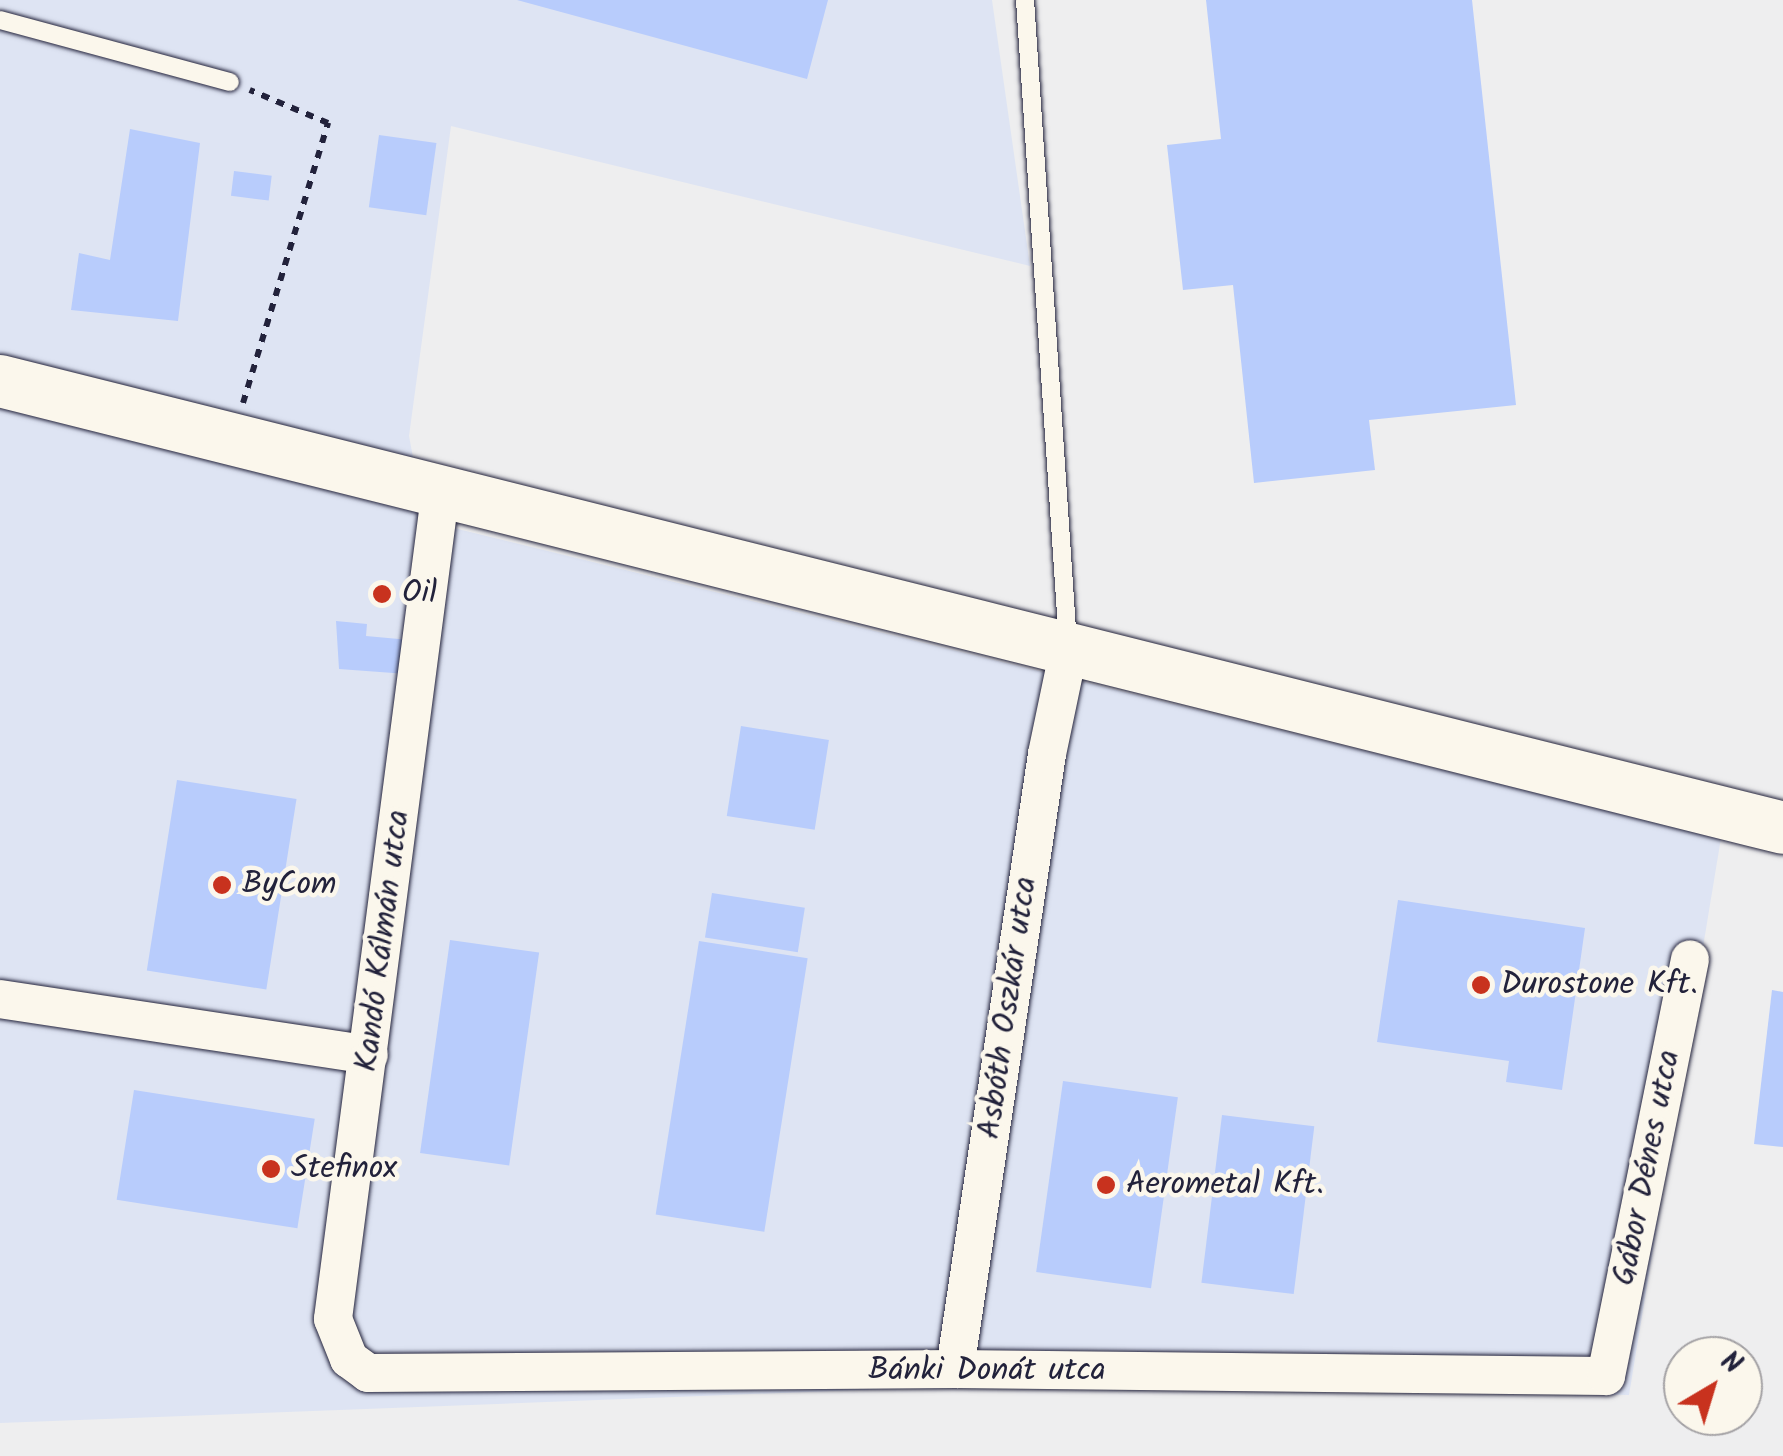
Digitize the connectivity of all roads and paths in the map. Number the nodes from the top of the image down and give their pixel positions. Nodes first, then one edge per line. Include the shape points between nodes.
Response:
1 (1025, 0) edge
2 (0, 20) edge
3 (230, 82) joint
4 (0, 381) edge
5 (236, 443) junction
6 (440, 496) junction
7 (1068, 649) junction
8 (1783, 828) edge
9 (1690, 959) dead end
10 (0, 999) edge
11 (370, 1055) junction
12 (955, 1369) junction
13 (368, 1373) joint
14 (1606, 1376) joint

1 - 7 lane
2 - 3 lane
3 - 5 path via 328,123 244,394
4 - 5 main road
5 - 6 main road
6 - 7 main road
6 - 11 street, Kandó Kálmán utca
7 - 8 main road
7 - 12 street, Asbóth Oszkár utca
9 - 14 street, Gábor Dénes utca
10 - 11 street
11 - 13 street, Kandó Kálmán utca via 333,1318 349,1359
12 - 13 street, Bánki Donát utca
12 - 14 street, Bánki Donát utca

